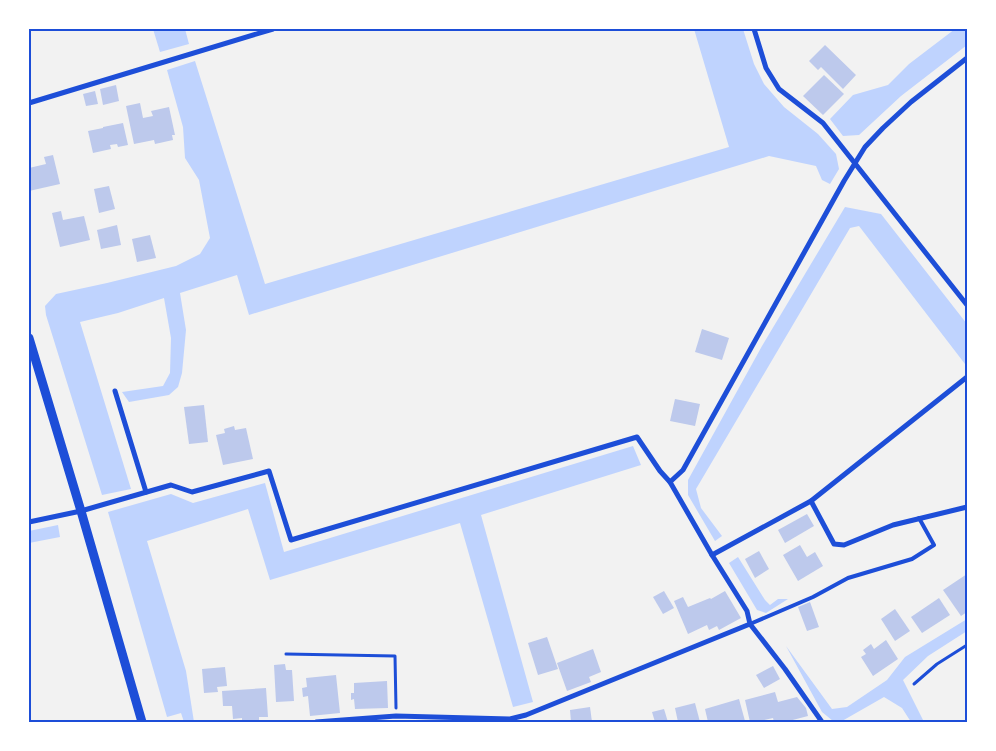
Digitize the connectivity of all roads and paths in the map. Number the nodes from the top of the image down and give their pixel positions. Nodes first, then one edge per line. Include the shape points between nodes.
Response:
1 (273, 29) edge
2 (754, 29) edge
3 (967, 58) edge
4 (29, 103) edge
5 (855, 162) junction
6 (967, 305) edge
7 (29, 338) edge
8 (967, 378) edge
9 (114, 391) dead end
10 (670, 482) junction
11 (146, 492) junction
12 (811, 501) junction
13 (967, 507) edge
14 (81, 511) junction
15 (919, 518) junction
16 (29, 522) edge
17 (712, 555) junction
18 (750, 624) junction
19 (967, 645) edge
20 (286, 654) dead end
21 (914, 684) dead end
22 (396, 716) junction
23 (142, 722) edge
24 (316, 722) edge
25 (822, 722) edge

1 - 4 street
2 - 5 street via 766,68 779,89 823,123
3 - 5 street via 910,102 864,147
5 - 6 street
5 - 10 street via 683,470
7 - 14 street
8 - 12 street
9 - 11 street
10 - 11 street via 637,437 291,540 269,472 192,492 171,485
10 - 17 street
11 - 14 street
12 - 15 street via 834,544 844,545
12 - 17 street
13 - 15 street
14 - 16 street
14 - 23 street
15 - 18 lane via 934,545 912,558 848,578
17 - 18 street via 747,611
18 - 22 street via 526,716 510,720
18 - 25 street
19 - 21 path
20 - 22 path via 396,656
22 - 24 street

